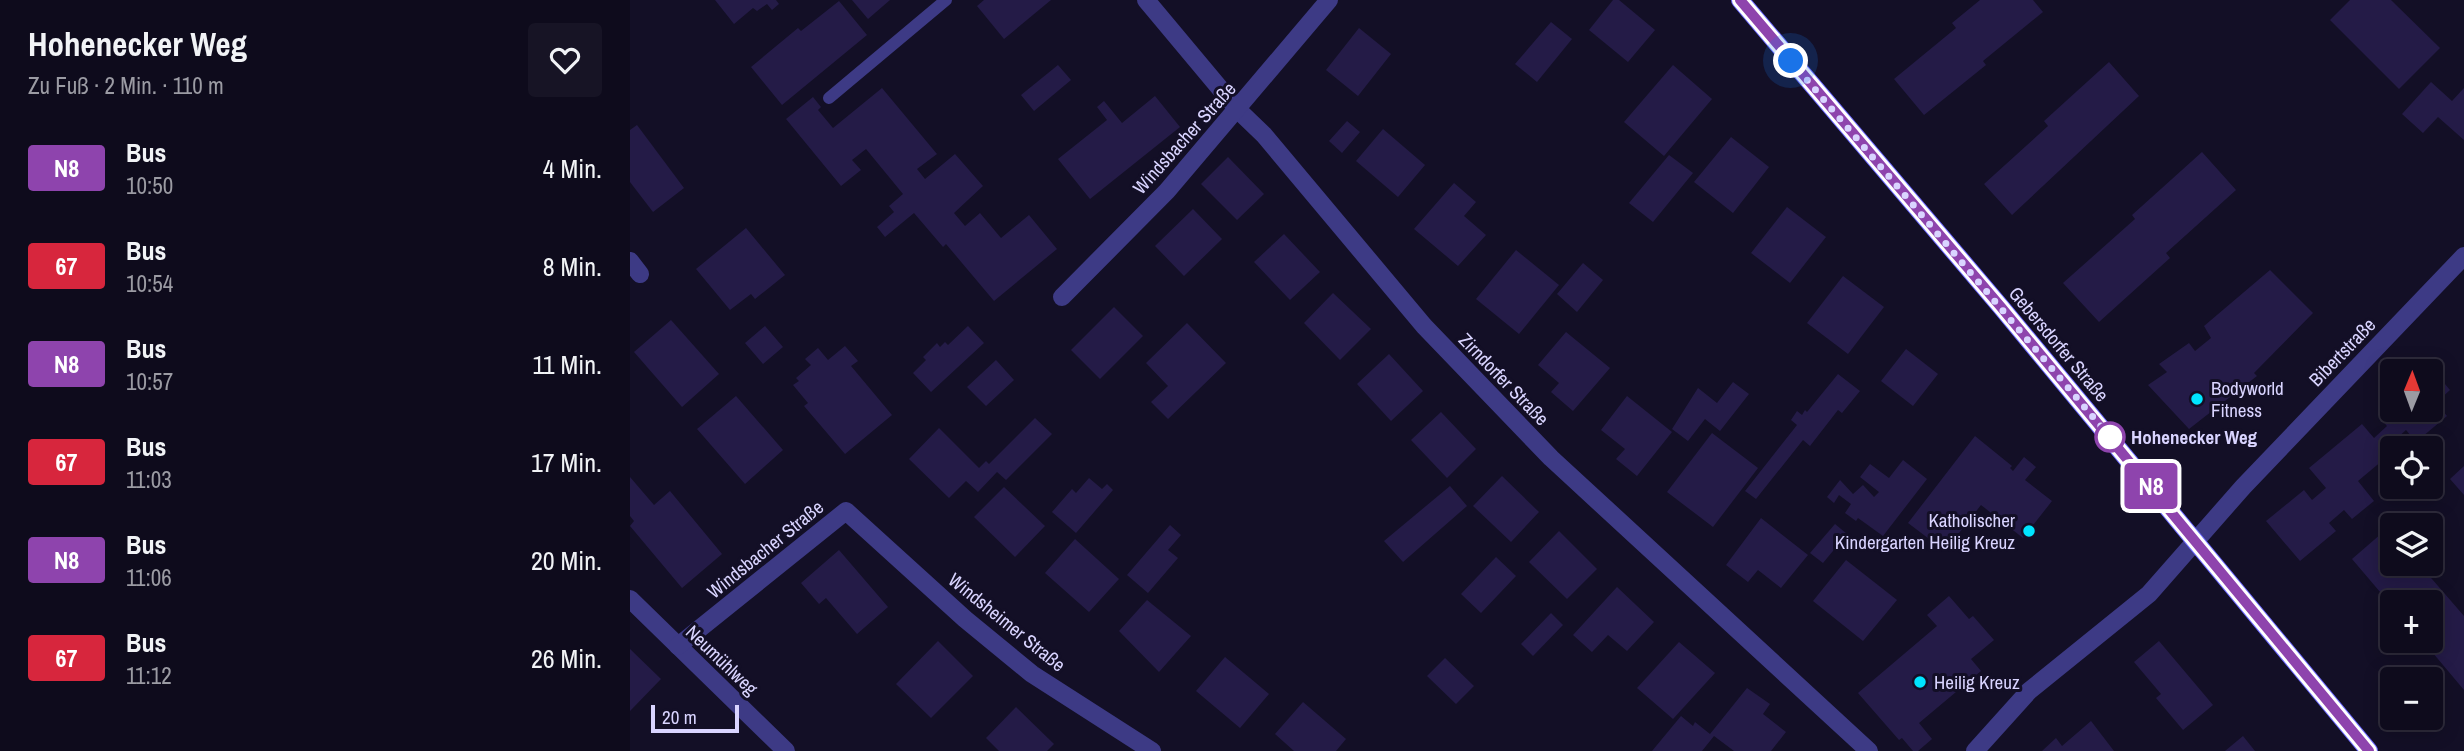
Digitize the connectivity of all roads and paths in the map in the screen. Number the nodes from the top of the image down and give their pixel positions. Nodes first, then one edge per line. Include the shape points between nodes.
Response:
1 (946, 0) edge
2 (1146, 0) edge
3 (1329, 0) edge
4 (1740, 0) edge
5 (829, 98) dead end
6 (1238, 110) junction
7 (2464, 256) edge
8 (1062, 298) dead end
9 (846, 511) joint
10 (2197, 541) junction
11 (630, 599) edge
12 (678, 646) junction
13 (786, 751) edge
14 (1152, 751) edge
15 (1869, 751) edge
16 (1975, 751) edge
17 (2369, 751) edge

1 - 5 lane
2 - 6 street, Zirndorfer Straße
3 - 6 street, Windsbacher Straße
4 - 10 main road, Gebersdorfer Straße
6 - 8 street, Windsbacher Straße via 1167,191
6 - 15 street, Zirndorfer Straße via 1424,326 1551,458
7 - 10 street, Bibertstraße
9 - 12 street, Windsbacher Straße
9 - 14 street, Windsheimer Straße via 1032,674
10 - 16 street via 2149,594 2029,691
10 - 17 main road, Gebersdorfer Straße
11 - 12 street, Neumühlweg
12 - 13 street, Neumühlweg

